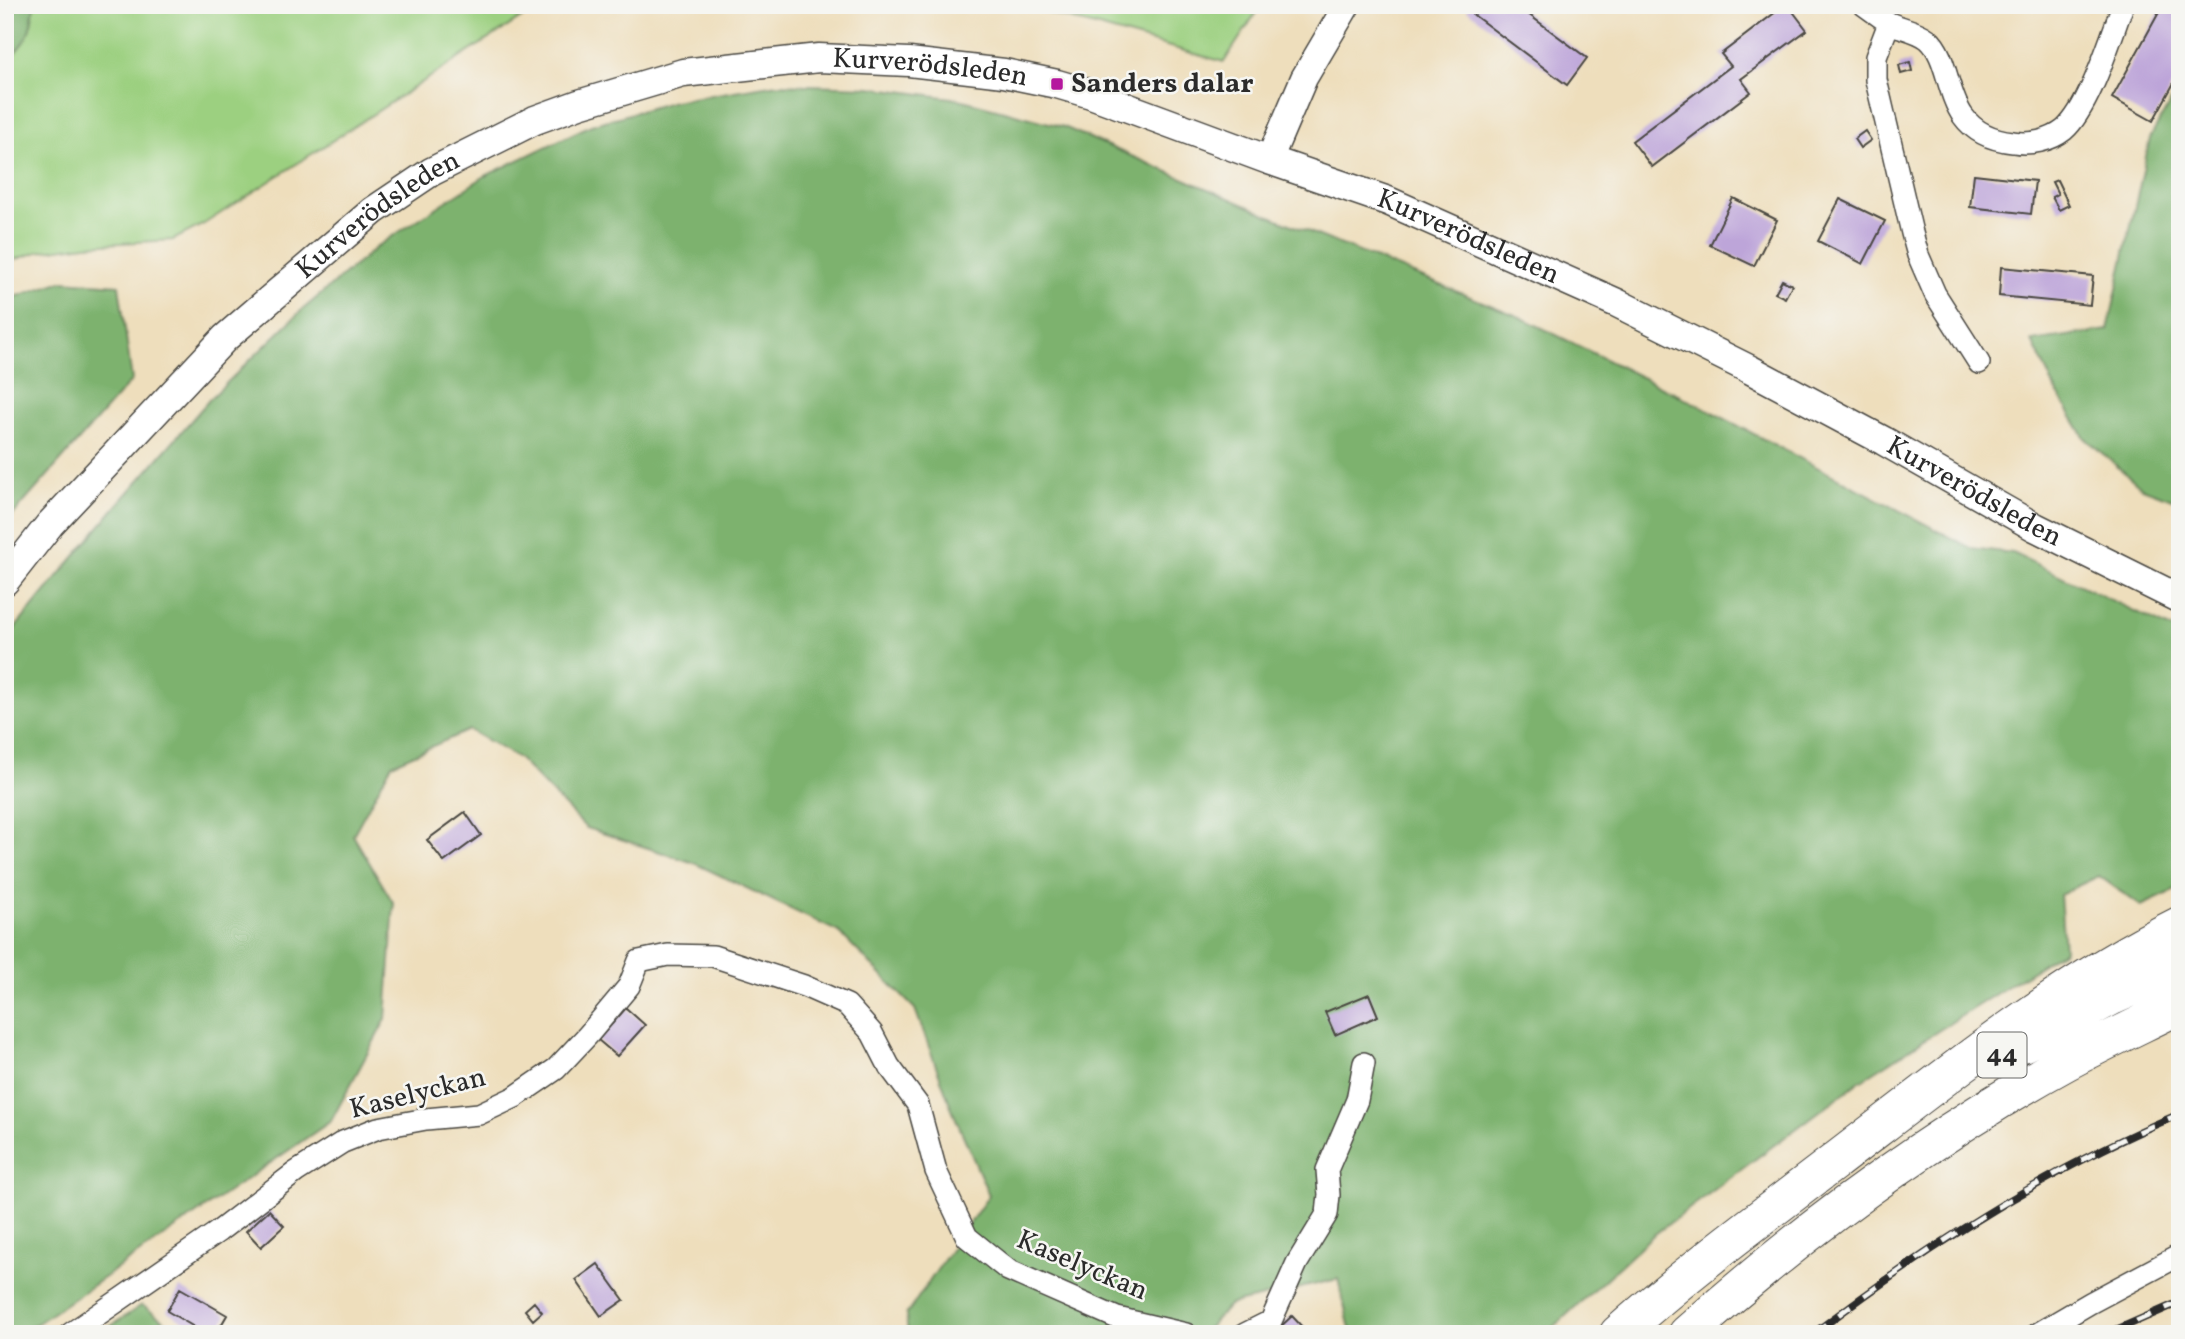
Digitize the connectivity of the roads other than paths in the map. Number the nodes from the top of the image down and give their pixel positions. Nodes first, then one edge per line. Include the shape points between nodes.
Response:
1 (1347, 5) edge
2 (1864, 5) edge
3 (2123, 5) edge
4 (1889, 23) junction
5 (1269, 160) junction
6 (1979, 363) dead end
7 (5, 581) edge
8 (2180, 599) edge
9 (2180, 925) edge
10 (2180, 966) edge
11 (2180, 1005) edge
12 (2180, 1023) edge
13 (1364, 1063) dead end
14 (2064, 1063) junction
15 (1834, 1162) junction
16 (2180, 1255) edge
17 (70, 1334) edge
18 (1186, 1334) edge
19 (1245, 1334) edge
20 (1618, 1334) edge
21 (1687, 1334) edge
22 (2037, 1334) edge

1 - 5 street via 1304,78
2 - 4 street
3 - 4 street via 2074,117 2064,130 2028,143 1999,140 1972,127 1955,103 1934,46 1926,37
4 - 6 street via 1876,57 1876,80 1912,233 1935,293
5 - 7 main road, Kurverödsleden via 1057,84 1004,72 909,62 819,58 683,73 579,104 536,120 432,172 373,211 225,338 50,524
5 - 8 main road, Kurverödsleden via 1388,201 1617,303 1884,441 2035,527
9 - 15 highway via 2037,1009
10 - 15 highway, 44 via 2001,1055
11 - 14 highway, 44
12 - 14 highway
13 - 19 street via 1357,1100 1327,1170 1327,1214 1297,1263 1271,1321
14 - 21 highway, 44 via 1867,1188
15 - 20 highway, 44 via 1732,1238
16 - 22 street
17 - 18 street, Kaselyckan via 343,1142 378,1128 479,1114 515,1097 556,1069 588,1035 629,986 639,961 668,955 713,956 847,1005 872,1032 889,1066 918,1105 936,1171 967,1237 1008,1269 1117,1318

